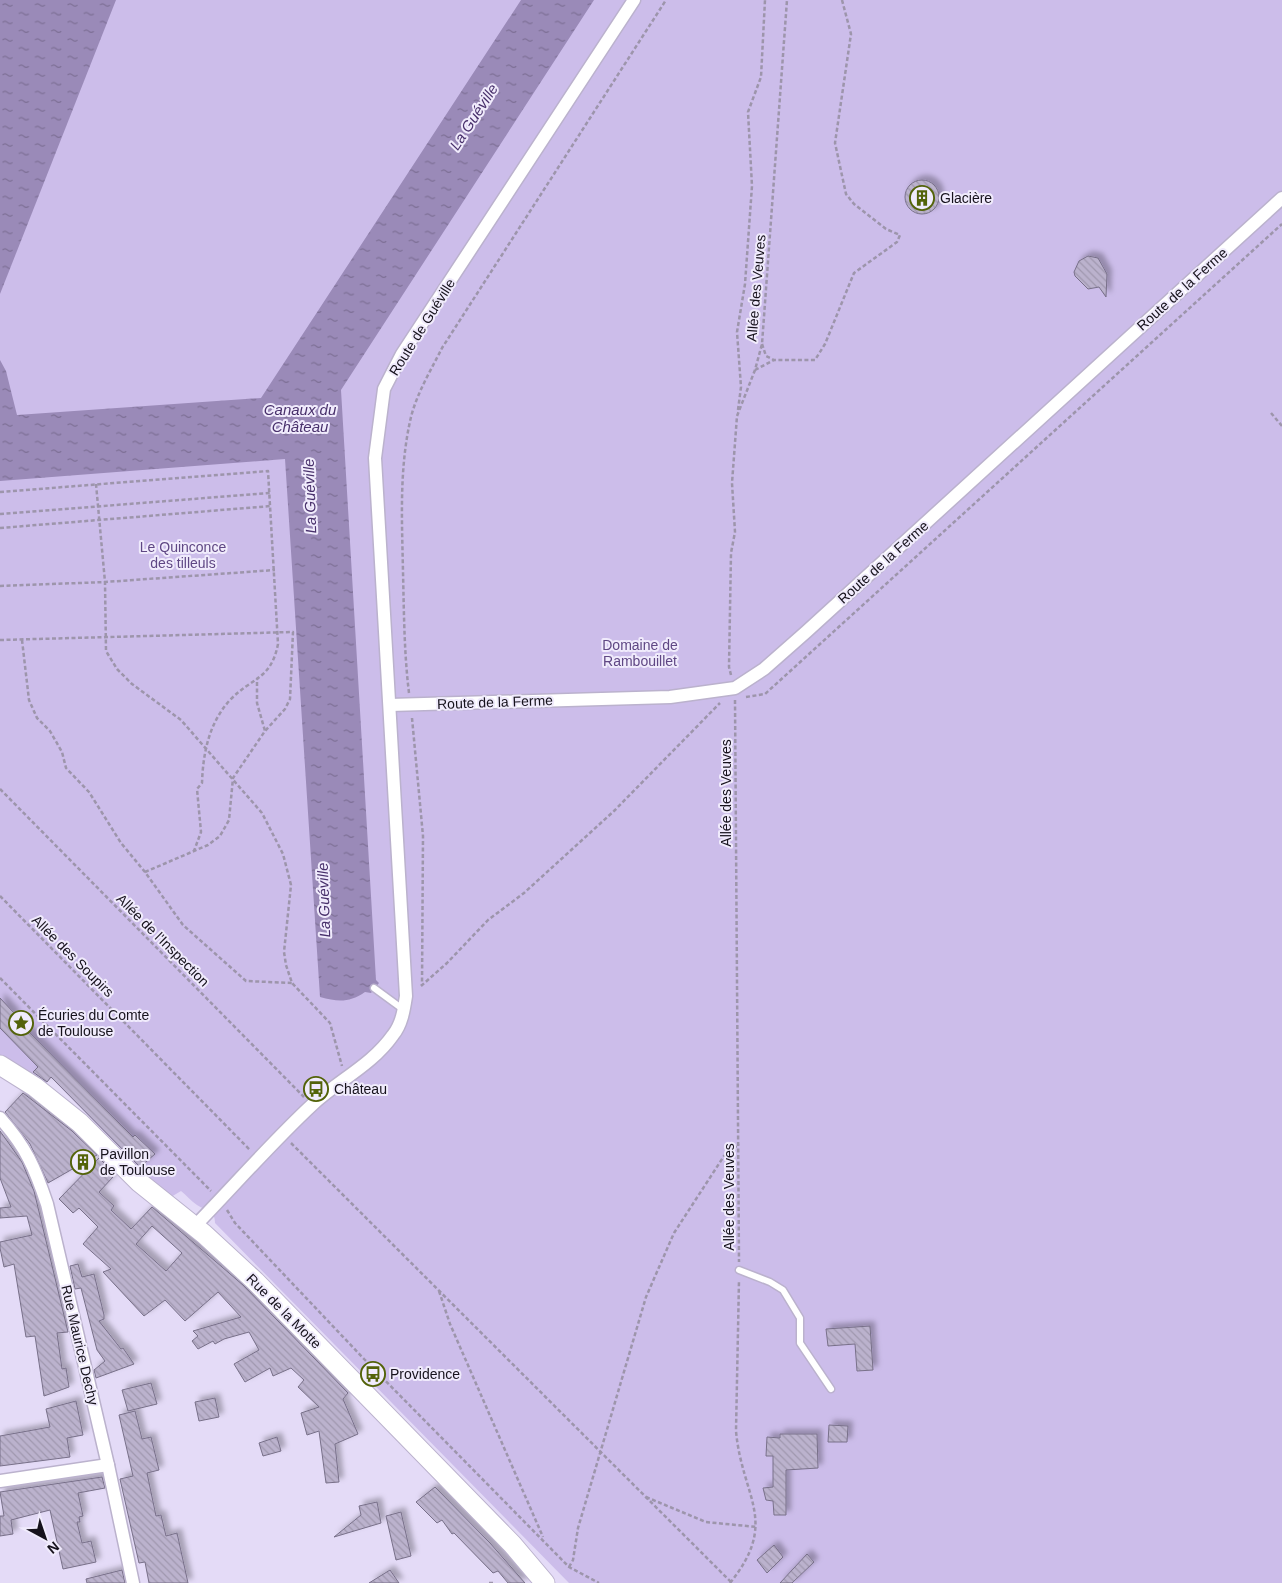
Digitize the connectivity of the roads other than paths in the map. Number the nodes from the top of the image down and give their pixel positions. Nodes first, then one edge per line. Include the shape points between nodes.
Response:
1 (634, 0) edge
2 (1282, 198) edge
3 (390, 706) junction
4 (374, 988) dead end
5 (404, 1010) junction
6 (0, 1065) edge
7 (0, 1118) edge
8 (194, 1227) junction
9 (739, 1270) road end
10 (830, 1389) dead end
11 (108, 1465) junction
12 (0, 1481) edge
13 (133, 1583) edge
14 (545, 1583) edge

1 - 3 street, Route de Guéville via 402,354 384,389 375,458
2 - 3 street, Route de la Ferme via 806,632 764,669 735,688 670,697
3 - 5 street, Route de Guéville via 406,996
4 - 5 lane
5 - 8 street, Route de Guéville via 395,1034 385,1046 312,1105
6 - 8 street, Rue de la Motte via 35,1087 80,1123 139,1182
7 - 11 street, Rue Maurice Dechy via 20,1140 47,1204
8 - 14 street, Rue de la Motte via 296,1322 512,1544
9 - 10 lane via 784,1290 800,1318 800,1343
11 - 12 street
11 - 13 street, Rue Maurice Dechy

